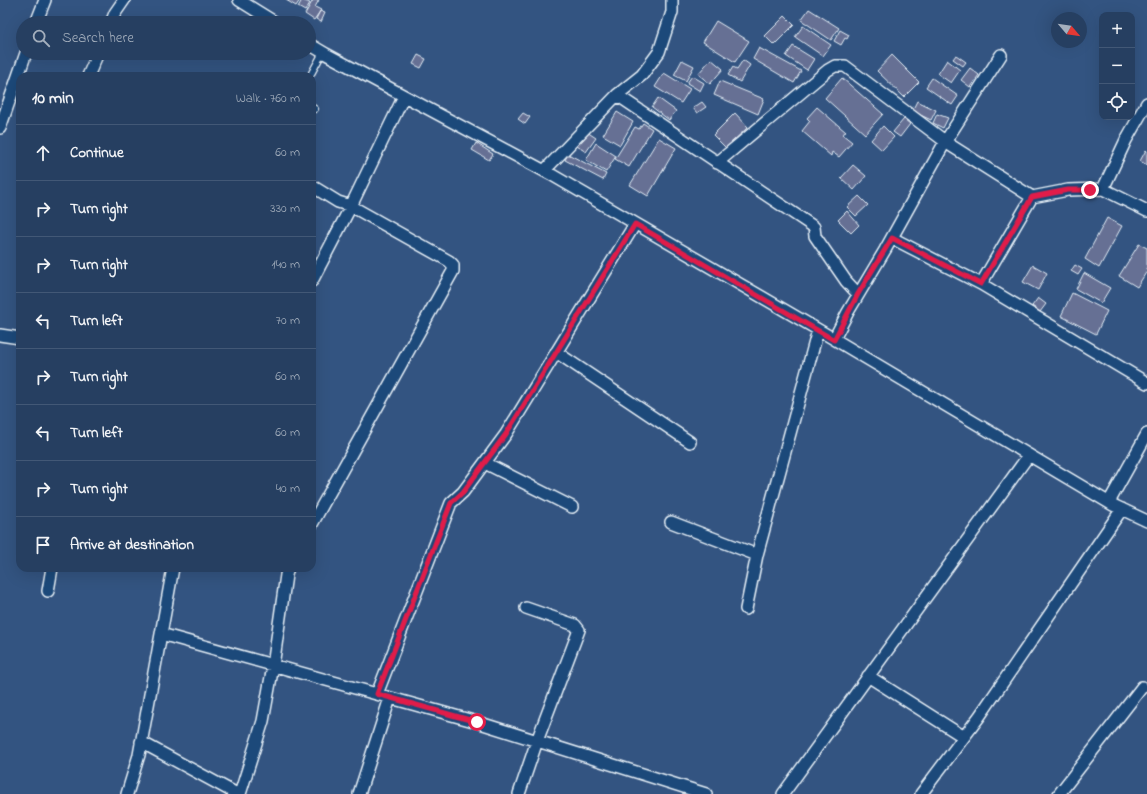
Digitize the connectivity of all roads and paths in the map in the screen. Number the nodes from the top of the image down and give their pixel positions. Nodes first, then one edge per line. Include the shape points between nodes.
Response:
1 (45, 0) edge
2 (124, 0) edge
3 (240, 0) edge
4 (672, 0) edge
5 (39, 16) edge
6 (114, 16) edge
7 (265, 16) edge
8 (316, 48) edge
9 (323, 52) junction
10 (1001, 55) dead end
11 (24, 60) edge
12 (95, 60) edge
13 (19, 72) edge
14 (90, 72) edge
15 (312, 72) edge
16 (16, 82) edge
17 (618, 95) junction
18 (404, 96) junction
19 (1147, 103) edge
20 (0, 128) edge
21 (945, 142) junction
22 (717, 163) junction
23 (544, 171) junction
24 (316, 188) edge
25 (1103, 189) junction
26 (1032, 197) junction
27 (351, 206) junction
28 (1147, 211) edge
29 (635, 224) junction
30 (892, 238) junction
31 (316, 273) edge
32 (981, 284) junction
33 (858, 294) junction
34 (818, 330) junction
35 (0, 335) edge
36 (16, 337) edge
37 (834, 340) junction
38 (556, 352) junction
39 (1147, 383) edge
40 (1147, 434) edge
41 (690, 442) dead end
42 (1029, 455) junction
43 (485, 463) junction
44 (1109, 502) junction
45 (572, 507) dead end
46 (1122, 509) junction
47 (316, 517) edge
48 (671, 522) dead end
49 (1147, 522) edge
50 (757, 555) junction
51 (51, 572) edge
52 (172, 572) edge
53 (287, 572) edge
54 (48, 591) dead end
55 (526, 608) dead end
56 (746, 609) dead end
57 (161, 634) junction
58 (273, 666) junction
59 (868, 676) junction
60 (1142, 687) dead end
61 (377, 694) junction
62 (390, 698) junction
63 (964, 737) junction
64 (537, 741) junction
65 (141, 742) junction
66 (126, 794) edge
67 (237, 794) edge
68 (240, 794) edge
69 (360, 794) edge
70 (520, 794) edge
71 (706, 794) edge
72 (783, 794) edge
73 (921, 794) edge
74 (1059, 794) edge

1 - 5 street
2 - 6 street
3 - 7 street
4 - 17 street via 672,12 659,52 642,76
8 - 9 street
9 - 15 lane
9 - 18 street
10 - 21 street
11 - 13 street
12 - 14 street
16 - 20 street
17 - 22 street
17 - 23 street
18 - 23 street
18 - 27 street
19 - 25 street
21 - 22 street via 845,66 835,66
21 - 26 street
21 - 30 street
22 - 33 street via 814,227 815,236
23 - 29 street
24 - 27 street via 338,202
25 - 26 street via 1068,190
25 - 28 street
26 - 32 street
27 - 31 street
27 - 47 street via 449,261 453,265 453,271
29 - 34 street
29 - 38 street
30 - 32 street
30 - 33 street
32 - 39 street
33 - 37 street
34 - 37 street
34 - 50 street
35 - 36 street
37 - 42 street
38 - 41 street
38 - 43 street via 506,434
40 - 44 street
42 - 44 street
42 - 59 street
43 - 45 street
43 - 61 street via 463,492 451,503
44 - 46 street
46 - 49 street
46 - 63 street
48 - 50 street
50 - 56 street
51 - 54 street
52 - 57 street
53 - 58 street
55 - 64 street via 575,625 579,630
57 - 58 street
57 - 65 street
58 - 61 street
58 - 68 street via 263,721
59 - 63 street
59 - 72 street
60 - 74 street
61 - 62 street
62 - 64 street
62 - 69 street
63 - 73 street
64 - 70 street
64 - 71 street
65 - 66 street
65 - 67 street

